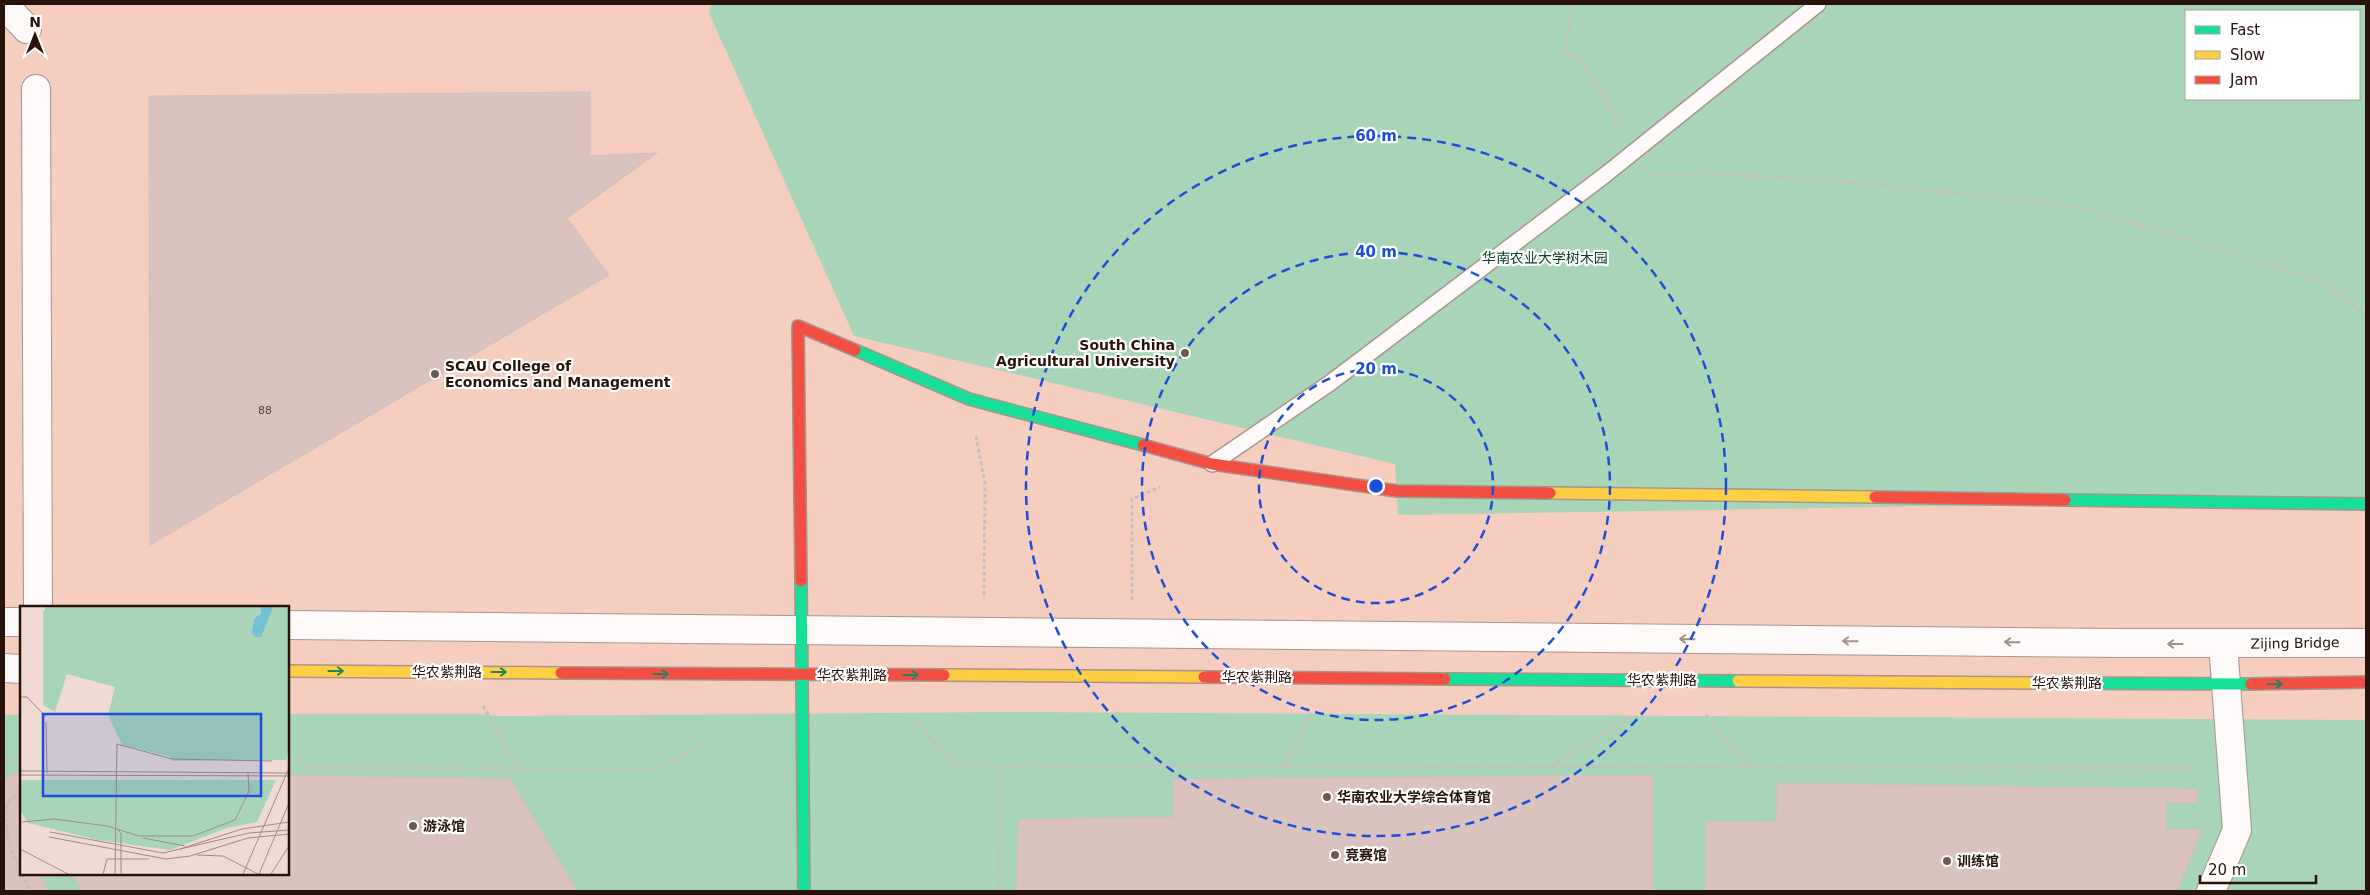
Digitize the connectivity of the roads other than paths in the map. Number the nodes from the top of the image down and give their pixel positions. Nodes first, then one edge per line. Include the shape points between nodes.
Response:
1 (4, 4) edge
2 (1818, 4) edge
3 (27, 29) dead end
4 (36, 89) dead end
5 (1212, 464) junction
6 (2366, 504) edge
7 (38, 606) edge
8 (4, 622) edge
9 (20, 622) edge
10 (289, 624) edge
11 (800, 630) junction
12 (2366, 643) edge
13 (2223, 644) junction
14 (4, 668) edge
15 (20, 668) edge
16 (289, 671) edge
17 (801, 674) junction
18 (2366, 682) edge
19 (2226, 684) junction
20 (804, 891) edge
21 (2211, 891) edge

1 - 3 street
2 - 5 lane via 1605,175 1330,383
4 - 7 street
5 - 6 street via 1397,491
5 - 11 street via 969,399 798,326
8 - 9 street
10 - 11 street
13 -> 11 street
11 - 17 street
12 - 13 street, Zijing Bridge
13 - 19 street
14 - 15 street
16 -> 17 street, 华农紫荆路
17 -> 19 street, 华农紫荆路
17 - 20 street
19 -> 18 street
19 - 21 street via 2237,830

